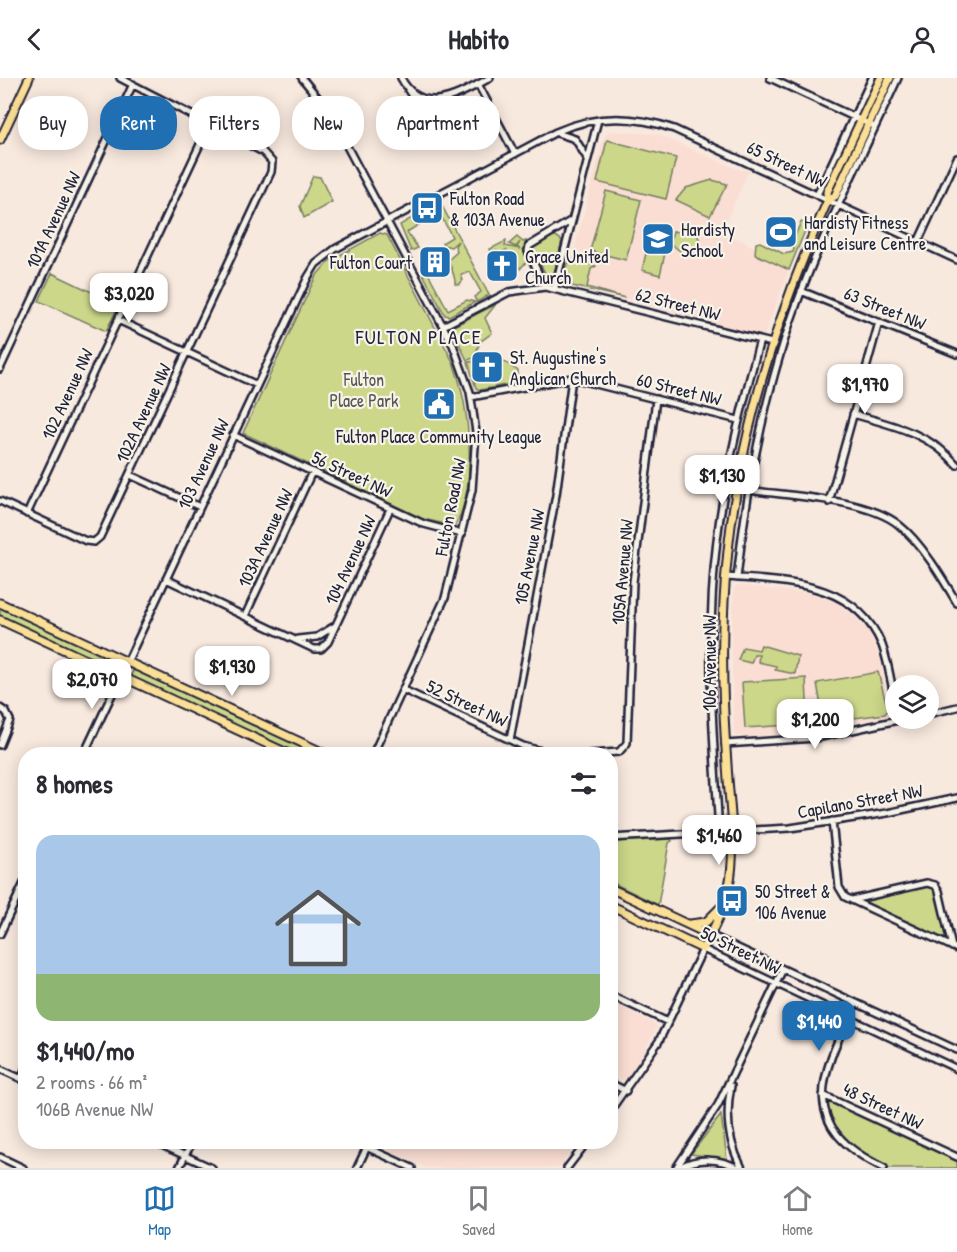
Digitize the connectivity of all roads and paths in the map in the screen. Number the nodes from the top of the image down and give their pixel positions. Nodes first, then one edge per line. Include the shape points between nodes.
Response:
1 (29, 78) edge
2 (120, 78) edge
3 (302, 78) edge
4 (401, 78) edge
5 (490, 78) edge
6 (770, 78) edge
7 (872, 78) edge
8 (881, 78) edge
9 (890, 78) edge
10 (898, 78) edge
11 (780, 80) edge
12 (133, 84) junction
13 (478, 84) junction
14 (406, 86) junction
15 (412, 96) edge
16 (421, 96) edge
17 (456, 96) edge
18 (189, 112) edge
19 (854, 117) junction
20 (598, 120) junction
21 (868, 124) junction
22 (556, 132) junction
23 (0, 140) edge
24 (197, 150) edge
25 (259, 150) edge
26 (515, 154) junction
27 (588, 159) junction
28 (956, 162) edge
29 (817, 195) junction
30 (828, 200) junction
31 (839, 205) junction
32 (572, 220) junction
33 (387, 221) junction
34 (918, 242) junction
35 (957, 260) edge
36 (545, 287) junction
37 (555, 288) junction
38 (801, 291) junction
39 (118, 320) junction
40 (879, 322) junction
41 (443, 326) junction
42 (760, 340) junction
43 (772, 343) junction
44 (187, 353) junction
45 (957, 354) edge
46 (0, 369) edge
47 (572, 378) junction
48 (257, 385) junction
49 (471, 397) junction
50 (656, 399) junction
51 (853, 414) junction
52 (738, 420) junction
53 (233, 435) junction
54 (957, 465) edge
55 (312, 472) junction
56 (130, 475) junction
57 (748, 490) junction
58 (0, 501) edge
59 (829, 502) junction
60 (200, 507) junction
61 (390, 509) junction
62 (27, 514) junction
63 (462, 534) junction
64 (726, 577) junction
65 (737, 578) junction
66 (166, 579) junction
67 (0, 603) edge
68 (957, 603) edge
69 (244, 616) junction
70 (0, 620) edge
71 (337, 623) junction
72 (290, 637) junction
73 (128, 662) junction
74 (889, 675) edge
75 (121, 676) junction
76 (404, 690) junction
77 (0, 708) edge
78 (957, 708) edge
79 (939, 712) edge
80 (885, 722) edge
81 (510, 740) junction
82 (725, 744) junction
83 (0, 745) edge
84 (87, 747) edge
85 (274, 747) edge
86 (311, 747) edge
87 (376, 747) edge
88 (531, 747) edge
89 (618, 752) edge
90 (957, 798) edge
91 (832, 821) junction
92 (719, 832) junction
93 (731, 832) junction
94 (618, 838) edge
95 (618, 892) edge
96 (18, 896) edge
97 (851, 901) junction
98 (724, 903) junction
99 (618, 909) edge
100 (685, 924) junction
101 (0, 934) edge
102 (710, 935) junction
103 (955, 948) edge
104 (703, 949) junction
105 (783, 969) junction
106 (776, 984) junction
107 (618, 999) edge
108 (855, 1003) junction
109 (849, 1018) junction
110 (668, 1022) junction
111 (957, 1050) edge
112 (0, 1069) edge
113 (957, 1069) edge
114 (18, 1077) edge
115 (732, 1079) junction
116 (618, 1087) edge
117 (626, 1091) junction
118 (823, 1095) junction
119 (618, 1101) edge
120 (170, 1149) edge
121 (188, 1149) edge
122 (366, 1149) edge
123 (371, 1149) edge
124 (582, 1149) edge
125 (185, 1156) junction
126 (0, 1157) edge
127 (957, 1157) edge
128 (23, 1168) edge
129 (180, 1168) edge
130 (212, 1168) edge
131 (357, 1168) edge
132 (412, 1168) edge
133 (567, 1168) edge
134 (677, 1168) edge
135 (740, 1168) edge
136 (884, 1168) edge

1 - 23 main road
2 - 12 street
3 - 33 street, Fulton Road NW via 323,103
4 - 14 street
5 - 13 street
6 - 11 street
7 - 19 street
8 - 21 main road, 106 Avenue NW
9 - 21 main road, 106 Avenue NW
10 - 21 street
11 - 19 street
12 - 18 street
12 - 46 street, 101A Avenue NW
13 - 17 street
13 - 26 street
14 - 15 street
14 - 16 street
19 - 21 street
19 - 29 street
20 - 22 street
20 - 27 street
20 - 29 street, 65 Street NW via 633,120 674,129
21 - 30 main road, 106 Avenue NW via 827,192
21 - 31 street
22 - 26 street
22 - 27 street via 575,140
24 - 39 street, 102 Avenue NW
25 - 44 street, 102A Avenue NW via 272,162 270,176
26 - 33 street
27 - 32 street
28 - 34 street
29 - 30 street, 65 Street NW
30 - 31 street, 65 Street NW
30 - 43 main road, 106 Avenue NW
31 - 34 street, 65 Street NW
31 - 38 street
32 - 36 street via 528,246
32 - 37 street
33 - 41 street, Fulton Road NW
33 - 48 street, 103 Avenue NW via 330,252 316,264
34 - 35 street, 65 Street NW
36 - 37 street, 62 Street NW
36 - 41 street, 62 Street NW via 503,294
37 - 42 street, 62 Street NW
38 - 40 street, 63 Street NW
38 - 57 street via 770,390
39 - 44 street
39 - 62 street, 102 Avenue NW
40 - 45 street, 63 Street NW
40 - 51 street
41 - 49 street, Fulton Road NW
42 - 43 street, 62 Street NW
42 - 52 street, 106 Avenue NW
43 - 64 main road, 106 Avenue NW via 743,456
44 - 48 street
44 - 56 street, 102A Avenue NW
47 - 49 street, 60 Street NW
47 - 50 street, 60 Street NW
47 - 81 street, 105 Avenue NW via 556,495
48 - 53 street, 103 Avenue NW
49 - 63 street, Fulton Road NW via 476,459
50 - 52 street, 60 Street NW
50 - 89 street, 105A Avenue NW via 633,582 629,713 625,748
51 - 54 street via 921,436
51 - 59 street
52 - 92 street, 106 Avenue NW via 717,541 712,609 711,679
53 - 55 street, 56 Street NW
53 - 60 street, 103 Avenue NW
55 - 61 street, 56 Street NW
55 - 69 street, 103A Avenue NW
56 - 60 street
56 - 62 street, 102A Avenue NW via 103,533 94,542
57 - 59 street
57 - 65 street
58 - 62 street
59 - 68 street via 874,511 898,524 915,541
60 - 66 street, 103 Avenue NW
61 - 63 street, 56 Street NW
61 - 71 street, 104 Avenue NW
63 - 76 street, Fulton Road NW via 443,604
64 - 65 street
64 - 82 main road, 106 Avenue NW
65 - 74 street via 814,586 849,603 868,622 882,645
66 - 69 street
66 - 73 street, 103 Avenue NW
67 - 73 main road
69 - 72 street
70 - 75 main road
71 - 72 street, 104 Avenue NW via 317,637
71 - 72 street, 104 Avenue NW via 321,649
73 - 75 street, 103 Avenue NW
73 - 86 main road
75 - 84 street, 103 Avenue NW
75 - 85 main road
76 - 81 street, 52 Street NW
76 - 87 street, Fulton Road NW
77 - 83 street via 9,717
78 - 79 street
80 - 82 street via 816,738
81 - 88 street, 52 Street NW
82 - 93 main road, 106 Avenue NW
90 - 91 street, Capilano Street NW
91 - 93 street, Capilano Street NW
91 - 97 street via 839,887
92 - 93 street, Capilano Street NW
92 - 94 street, Capilano Street NW
93 - 98 main road, 106 Avenue NW via 732,865
95 - 100 main road, 50 Street NW
96 - 101 street
97 - 103 street
97 - 103 street via 935,885
98 - 100 main road via 706,922
98 - 102 main road, 106 Avenue NW
99 - 104 main road, 50 Street NW
100 - 102 main road, 50 Street NW
102 - 104 main road, 106 Avenue NW
102 - 105 street, 50 Street NW
104 - 106 street, 50 Street NW
104 - 110 street, 106 Avenue NW
105 - 106 street
105 - 108 street, 50 Street NW
106 - 109 street, 50 Street NW
106 - 115 street
107 - 110 street
108 - 109 street
108 - 111 street, 50 Street NW
109 - 113 street, 50 Street NW
109 - 118 street via 827,1065
110 - 117 street, 106 Avenue NW
112 - 114 street
115 - 134 street
115 - 135 street via 728,1124
116 - 117 street
117 - 119 street, 106 Avenue NW
118 - 127 street, 48 Street NW
118 - 136 street, 48 Street NW via 829,1119 842,1139 858,1154
120 - 125 street
121 - 125 street
122 - 131 street
123 - 132 street
124 - 133 street
125 - 129 street
125 - 130 street
126 - 128 street
134 - 135 street via 707,1160

